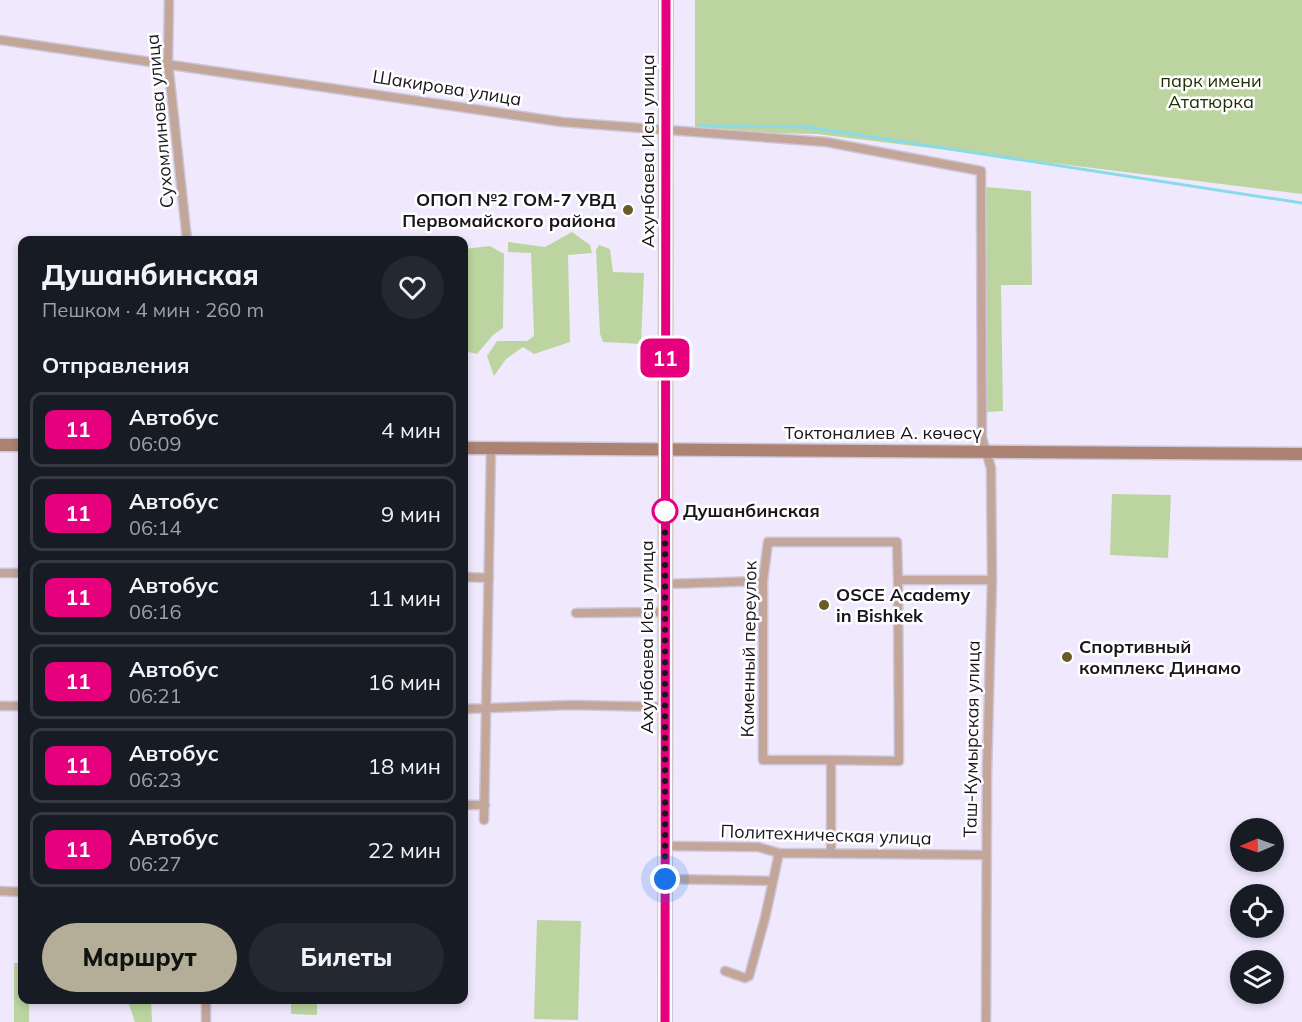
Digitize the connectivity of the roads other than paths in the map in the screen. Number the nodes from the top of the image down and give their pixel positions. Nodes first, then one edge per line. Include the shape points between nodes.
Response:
1 (169, 0) edge
2 (666, 0) edge
3 (0, 40) edge
4 (168, 62) junction
5 (666, 128) junction
6 (981, 171) joint
7 (187, 236) edge
8 (0, 445) edge
9 (18, 445) edge
10 (468, 448) edge
11 (491, 448) junction
12 (665, 449) junction
13 (986, 452) junction
14 (1302, 453) edge
15 (0, 573) edge
16 (18, 573) edge
17 (468, 577) edge
18 (489, 578) junction
19 (898, 580) junction
20 (992, 580) junction
21 (763, 581) junction
22 (665, 584) junction
23 (665, 612) junction
24 (576, 613) dead end
25 (0, 706) edge
26 (18, 706) edge
27 (665, 707) junction
28 (468, 709) edge
29 (486, 709) junction
30 (831, 760) junction
31 (468, 805) edge
32 (484, 805) junction
33 (484, 820) dead end
34 (665, 846) junction
35 (779, 853) junction
36 (831, 853) junction
37 (986, 855) junction
38 (665, 879) junction
39 (773, 881) junction
40 (0, 891) edge
41 (18, 892) edge
42 (725, 970) dead end
43 (206, 1004) edge
44 (206, 1022) edge
45 (665, 1022) edge
46 (986, 1022) edge

1 - 4 street, Сухомлинова улица
2 - 5 main road, Ахунбаева Исы улица
3 - 4 street, Шакирова улица
4 - 5 street, Шакирова улица via 537,119
4 - 7 street, Сухомлинова улица
5 - 6 street, Шакирова улица via 826,142
5 - 12 main road, Ахунбаева Исы улица
6 - 13 street, Таш-Кумырская улица via 982,438
8 - 9 main road
10 - 11 main road, Токтоналиев А. көчөсү
11 - 12 main road, Токтоналиев А. көчөсү
11 - 18 street
12 - 13 main road, Токтоналиев А. көчөсү
12 - 22 main road, Ахунбаева Исы улица
13 - 14 main road, Токтоналиев А. көчөсү
13 - 20 street, Таш-Кумырская улица via 991,468
15 - 16 street
17 - 18 street
18 - 29 street
19 - 20 street
19 - 21 street, Каменный переулок via 897,542 768,542
19 - 30 street via 898,761
20 - 37 street, Таш-Кумырская улица
21 - 22 street
21 - 30 street, Каменный переулок via 763,760
22 - 23 main road, Ахунбаева Исы улица
23 - 24 street
23 - 27 main road, Ахунбаева Исы улица
25 - 26 street
27 - 29 street via 572,705
27 - 34 main road, Ахунбаева Исы улица
28 - 29 street
29 - 32 street
30 - 36 street
31 - 32 street
32 - 33 street
34 - 35 street, Политехническая улица via 758,847
34 - 38 main road, Ахунбаева Исы улица
35 - 36 street, Политехническая улица
35 - 39 street
36 - 37 street, Политехническая улица
37 - 46 street, Таш-Кумырская улица
38 - 39 street
38 - 45 main road, Ахунбаева Исы улица
39 - 42 street via 749,976
40 - 41 street
43 - 44 street

